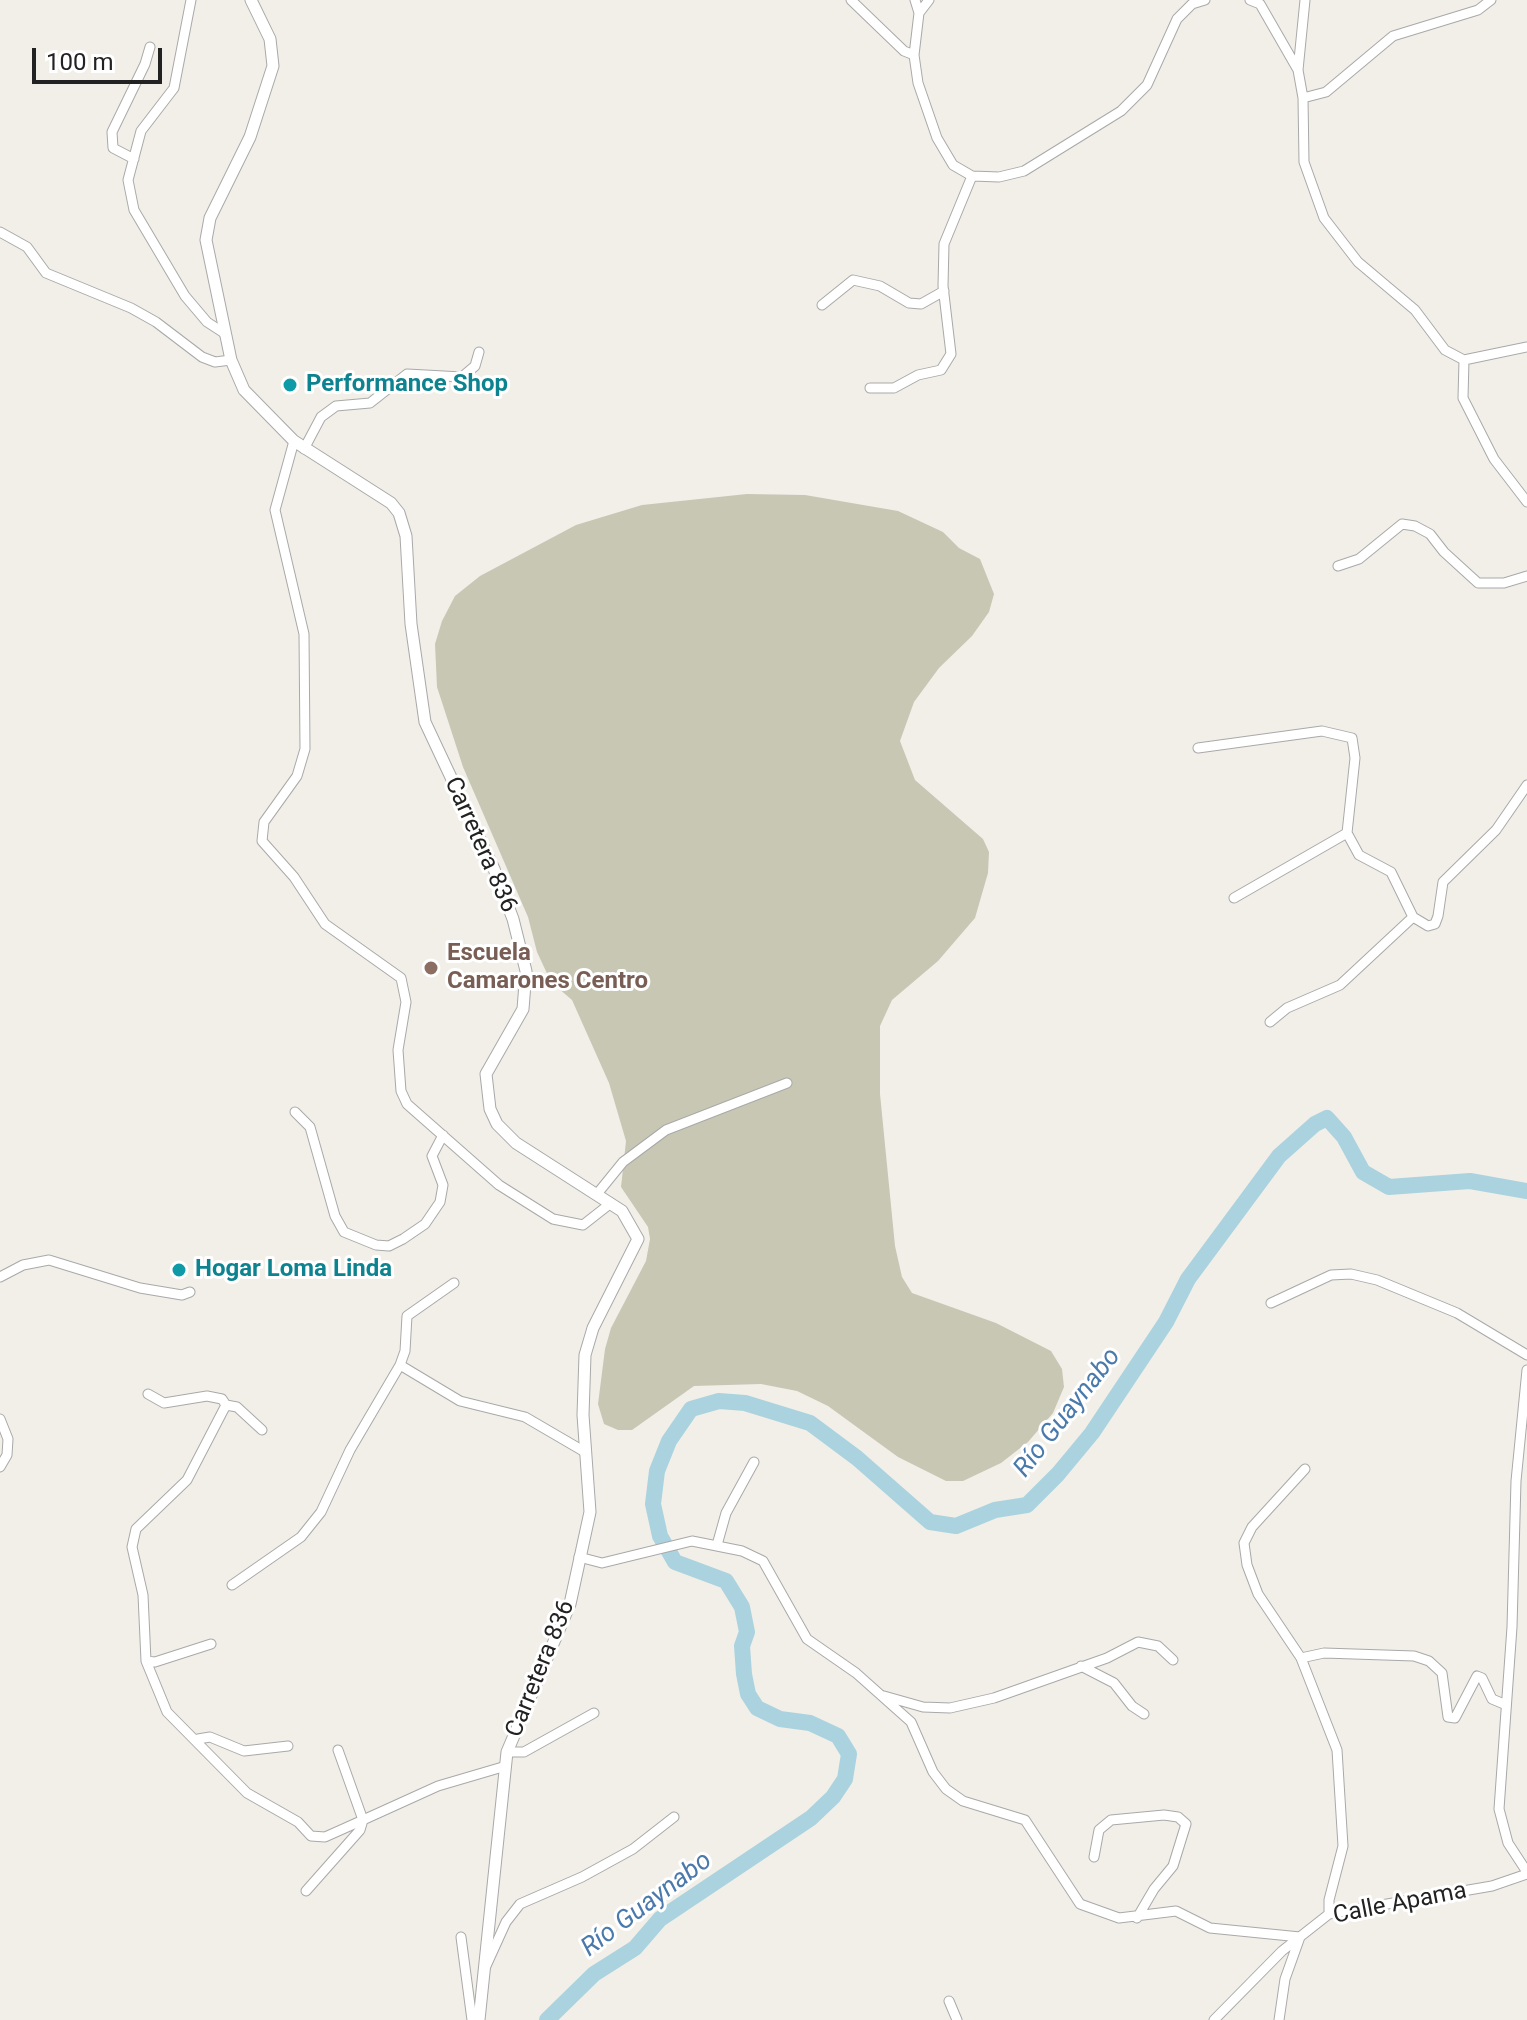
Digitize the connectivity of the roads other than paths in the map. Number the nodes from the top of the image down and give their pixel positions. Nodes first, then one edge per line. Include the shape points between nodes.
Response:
1 (191, 0) edge
2 (251, 0) edge
3 (851, 0) edge
4 (915, 0) edge
5 (929, 0) edge
6 (1205, 0) edge
7 (1250, 0) edge
8 (1305, 0) edge
9 (1491, 0) edge
10 (919, 13) junction
11 (150, 47) dead end
12 (914, 55) junction
13 (1298, 70) junction
14 (1303, 98) junction
15 (134, 159) junction
16 (972, 176) junction
17 (0, 232) edge
18 (944, 291) junction
19 (822, 305) dead end
20 (224, 333) junction
21 (1527, 347) edge
22 (479, 352) dead end
23 (231, 360) junction
24 (1464, 360) junction
25 (870, 388) dead end
26 (299, 445) junction
27 (1527, 502) edge
28 (1338, 566) dead end
29 (1527, 576) edge
30 (1198, 748) dead end
31 (1527, 785) edge
32 (1347, 833) junction
33 (1234, 898) dead end
34 (1413, 917) junction
35 (1270, 1022) dead end
36 (787, 1083) dead end
37 (295, 1112) dead end
38 (443, 1135) junction
39 (597, 1194) junction
40 (611, 1203) junction
41 (0, 1277) edge
42 (454, 1283) dead end
43 (190, 1292) dead end
44 (1271, 1303) dead end
45 (1527, 1355) edge
46 (400, 1365) junction
47 (1527, 1370) edge
48 (148, 1394) dead end
49 (226, 1405) junction
50 (0, 1419) edge
51 (262, 1430) dead end
52 (585, 1452) junction
53 (754, 1462) dead end
54 (0, 1467) edge
55 (1305, 1469) dead end
56 (1527, 1543) edge
57 (1516, 1544) junction
58 (717, 1545) junction
59 (579, 1557) junction
60 (232, 1585) dead end
61 (211, 1644) dead end
62 (1301, 1658) junction
63 (1173, 1660) dead end
64 (146, 1661) junction
65 (1080, 1666) junction
66 (881, 1695) junction
67 (1504, 1704) junction
68 (594, 1713) dead end
69 (1144, 1714) dead end
70 (198, 1739) junction
71 (288, 1746) dead end
72 (338, 1750) dead end
73 (507, 1752) junction
74 (506, 1766) junction
75 (674, 1817) dead end
76 (363, 1820) junction
77 (1094, 1857) dead end
78 (1527, 1873) edge
79 (306, 1891) dead end
80 (1329, 1914) junction
81 (1137, 1918) junction
82 (461, 1937) dead end
83 (1300, 1937) junction
84 (485, 1969) junction
85 (949, 2001) dead end
86 (472, 2020) edge
87 (479, 2020) edge
88 (957, 2020) edge
89 (1214, 2020) edge
90 (1279, 2020) edge

1 - 15 street via 174,88 141,131
2 - 20 street, Carretera 836 via 270,39 273,66 250,137 207,230
3 - 12 street
4 - 10 street
5 - 10 street
6 - 16 street via 1177,19 1147,85 1121,111 1024,171
7 - 13 street via 1260,4
8 - 13 street
9 - 14 street via 1478,10 1393,36 1326,92
10 - 12 street
11 - 15 street via 112,132 113,148
12 - 16 street via 937,138 953,165
13 - 14 street
14 - 24 street via 1304,162 1324,218 1358,262 1415,310 1445,350
15 - 20 street via 128,180 134,210 185,296
16 - 18 street via 944,244
17 - 23 street via 27,247 46,273 131,308 202,357
18 - 19 street via 921,304 909,303 880,286 853,280
18 - 25 street via 951,354 941,370 894,388
20 - 23 street, Carretera 836
21 - 24 street
22 - 26 street via 475,366 462,377 407,374 370,403 336,406
23 - 26 street, Carretera 836 via 244,390
24 - 27 street via 1463,398 1494,459
26 - 38 street via 275,510 304,634 305,749 297,776 264,822 262,841 325,924 401,978 406,1002 398,1050 401,1091 407,1104
26 - 39 street, Carretera 836 via 391,503 403,524 425,722 494,869 526,971 523,1009 486,1074 490,1109 516,1143
28 - 29 street via 1359,559 1402,524 1430,534 1478,583
30 - 32 street via 1322,731 1347,734 1355,758
31 - 34 street via 1496,830 1443,882 1435,924 1428,926
32 - 33 street
32 - 34 street via 1359,855 1391,872
34 - 35 street via 1340,985 1287,1008
36 - 39 street via 666,1130 623,1162
37 - 38 street via 310,1127 344,1232 376,1245 403,1239 425,1224 440,1202 443,1185 432,1156
38 - 40 street via 499,1185 553,1219 583,1225
39 - 40 street, Carretera 836
40 - 52 street, Carretera 836 via 638,1239 587,1346
41 - 43 street via 49,1260 149,1290
42 - 46 street via 407,1316
44 - 45 street via 1331,1275 1351,1274 1457,1313
46 - 52 street via 460,1401 525,1417
46 - 60 street via 321,1512 301,1537
47 - 57 street
48 - 49 street via 164,1403 207,1396
49 - 51 street via 237,1407
49 - 64 street via 187,1480 133,1538
50 - 54 street via 8,1439
52 - 59 street, Carretera 836 via 590,1512
53 - 58 street via 726,1513
55 - 62 street via 1252,1527 1244,1543 1258,1594
56 - 57 street
57 - 67 street
58 - 59 street via 692,1541 599,1563
58 - 66 street via 763,1561 807,1639
59 - 73 street, Carretera 836 via 570,1604
61 - 64 street
62 - 67 street via 1324,1653 1414,1656 1442,1673 1448,1717 1455,1718 1477,1676 1492,1699
62 - 80 street via 1337,1750 1340,1772 1343,1846
63 - 65 street via 1158,1646 1138,1642
64 - 70 street via 167,1712
65 - 66 street via 994,1698 950,1708 923,1707
65 - 69 street via 1114,1683
66 - 81 street via 911,1722 946,1789 963,1801 1025,1820 1080,1904 1119,1918
67 - 78 street via 1499,1809 1508,1843
68 - 73 street via 524,1752
70 - 71 street via 210,1737 244,1751
70 - 76 street via 247,1793 298,1822 311,1836 325,1837
72 - 76 street
73 - 74 street, Carretera 836
74 - 76 street via 438,1786
74 - 84 street, Carretera 836
75 - 84 street via 633,1849 520,1904
76 - 79 street
77 - 81 street via 1099,1830 1111,1820 1164,1815 1186,1824 1173,1866
78 - 80 street, Calle Apama via 1492,1886
80 - 83 street, Calle Apama
81 - 83 street via 1176,1911 1210,1928
82 - 86 street
83 - 89 street, Calle Apama
83 - 90 street via 1285,1979
84 - 87 street, Carretera 836
85 - 88 street

